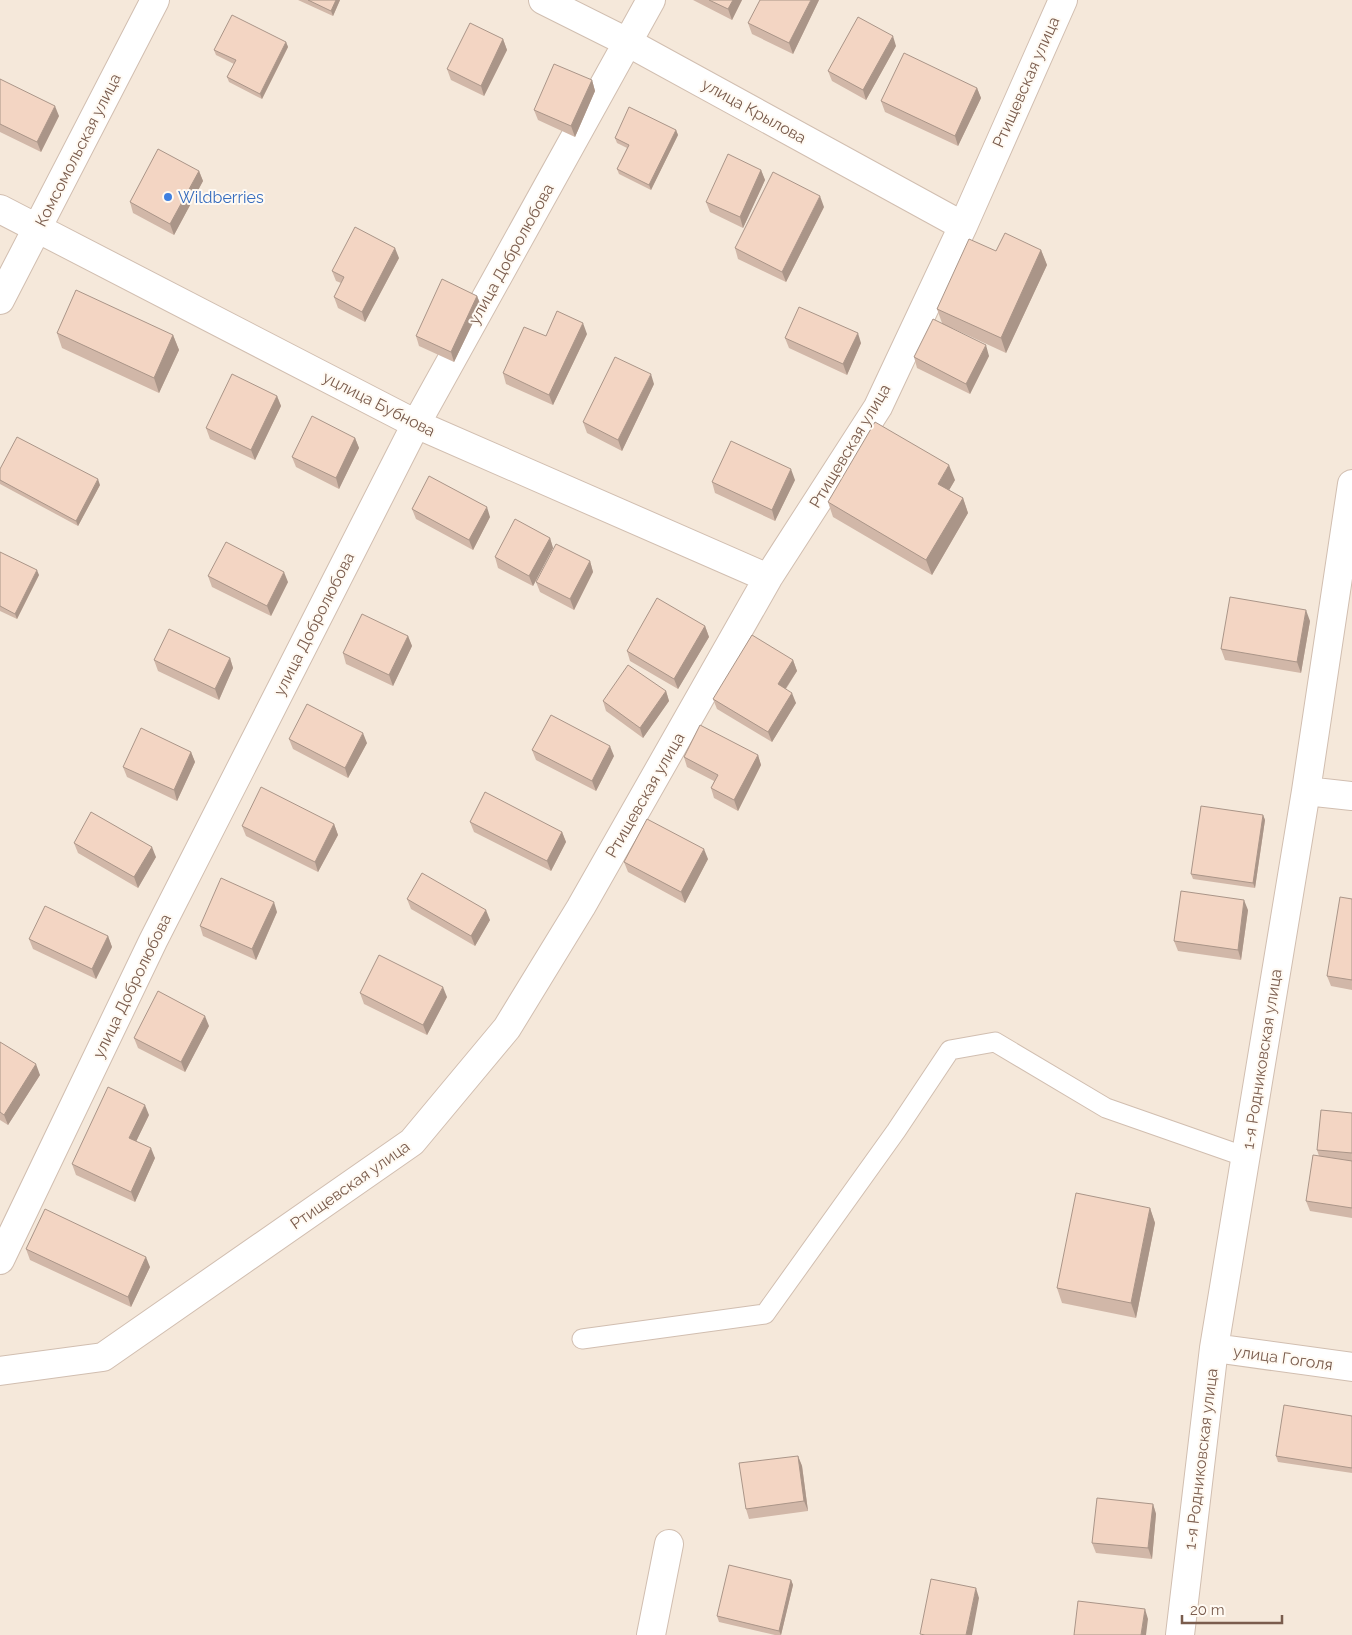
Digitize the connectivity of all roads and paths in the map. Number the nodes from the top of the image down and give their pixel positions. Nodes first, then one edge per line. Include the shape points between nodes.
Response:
1 (155, 0) edge
2 (543, 0) edge
3 (651, 0) edge
4 (1063, 0) edge
5 (629, 43) junction
6 (0, 209) edge
7 (962, 226) junction
8 (38, 228) junction
9 (0, 300) edge
10 (416, 424) junction
11 (1352, 484) edge
12 (768, 578) junction
13 (1306, 791) junction
14 (1352, 796) edge
15 (1246, 1157) junction
16 (0, 1260) edge
17 (582, 1339) dead end
18 (1214, 1348) junction
19 (1352, 1367) edge
20 (0, 1371) edge
21 (669, 1544) dead end
22 (651, 1635) edge
23 (1180, 1635) edge

1 - 8 street, Комсомольская улица
2 - 5 street, улица Крылова
3 - 5 street, улица Добролюбова
4 - 7 street, Ртищевская улица
5 - 7 street, улица Крылова
5 - 10 street, улица Добролюбова
6 - 8 street, уцлица Бубнова
7 - 12 street, Ртищевская улица via 878,407
8 - 9 street, Комсомольская улица
8 - 10 street, уцлица Бубнова
10 - 12 street, уцлица Бубнова
10 - 16 street, улица Добролюбова via 153,941
11 - 13 street, 1-я Родниковская улица
12 - 20 street, Ртищевская улица via 581,907 507,1028 412,1142 103,1357
13 - 14 street
13 - 15 street, 1-я Родниковская улица
15 - 17 lane via 1106,1108 995,1042 950,1050 765,1314
15 - 18 street, 1-я Родниковская улица
18 - 19 street, улица Гоголя
18 - 23 street, 1-я Родниковская улица
21 - 22 street

